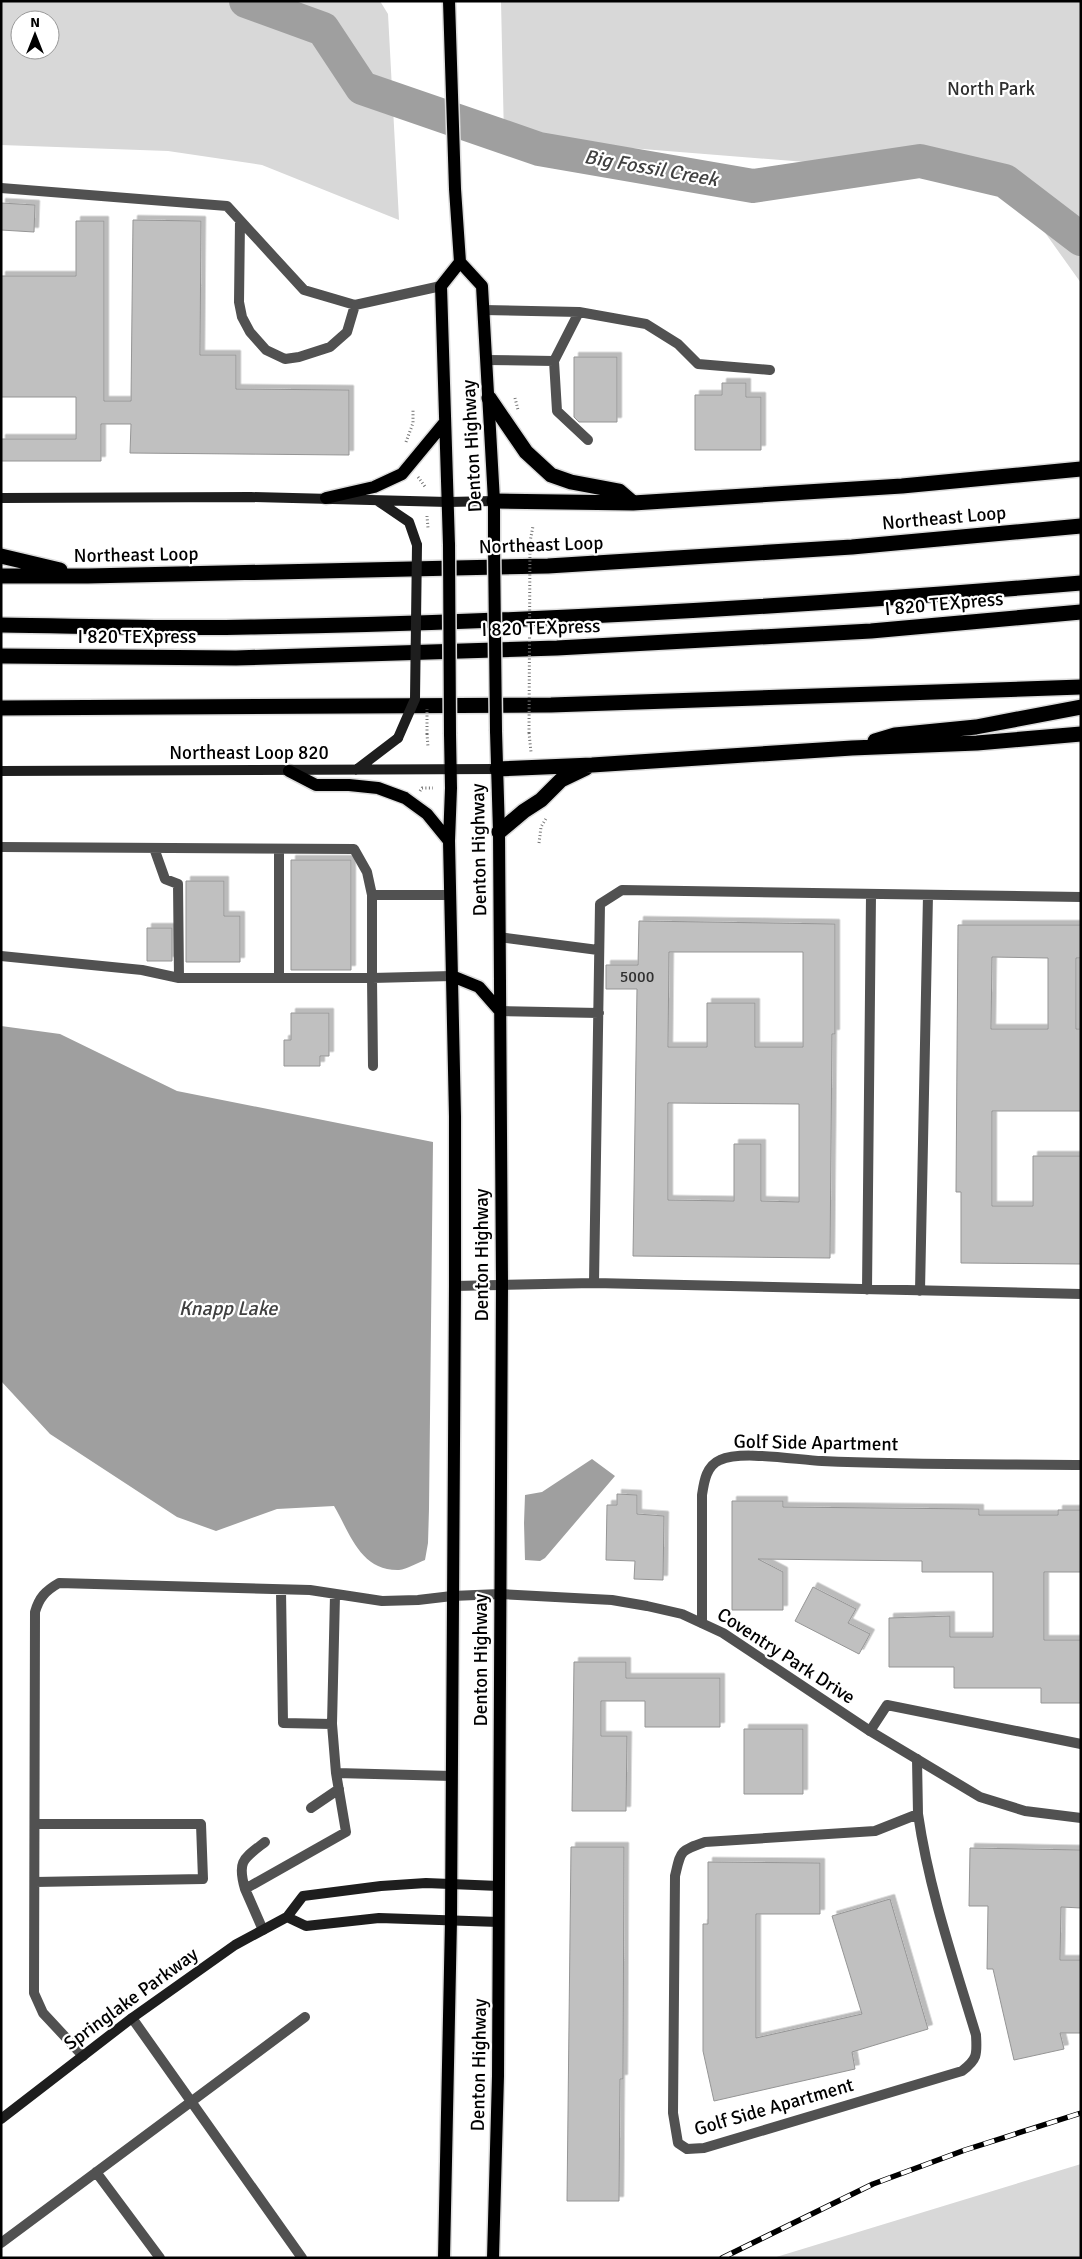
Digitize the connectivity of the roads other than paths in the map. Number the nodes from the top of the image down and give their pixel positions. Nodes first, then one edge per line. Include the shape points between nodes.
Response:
1 (449, 8) edge
2 (1, 188) edge
3 (240, 221) junction
4 (460, 262) junction
5 (441, 286) junction
6 (355, 305) junction
7 (483, 310) junction
8 (579, 312) junction
9 (486, 360) junction
10 (554, 361) junction
11 (770, 370) dead end
12 (489, 398) junction
13 (445, 422) junction
14 (588, 440) dead end
15 (1081, 469) edge
16 (1, 498) edge
17 (326, 498) junction
18 (377, 500) junction
19 (494, 501) junction
20 (448, 502) junction
21 (633, 503) junction
22 (1081, 526) edge
23 (1, 556) edge
24 (1, 576) edge
25 (88, 576) junction
26 (1081, 583) edge
27 (1081, 612) edge
28 (1, 626) edge
29 (1, 656) edge
30 (1081, 686) edge
31 (1081, 707) edge
32 (1, 708) edge
33 (1081, 734) edge
34 (852, 748) junction
35 (592, 765) junction
36 (497, 769) junction
37 (289, 770) junction
38 (356, 770) junction
39 (451, 770) junction
40 (1, 771) edge
41 (499, 832) junction
42 (449, 841) junction
43 (1, 847) edge
44 (154, 848) junction
45 (279, 849) junction
46 (450, 894) junction
47 (372, 895) junction
48 (871, 895) junction
49 (928, 895) junction
50 (1081, 897) edge
51 (499, 937) junction
52 (598, 950) junction
53 (1, 956) edge
54 (452, 976) junction
55 (179, 978) junction
56 (279, 978) junction
57 (372, 978) junction
58 (500, 1011) junction
59 (599, 1012) junction
60 (373, 1066) dead end
61 (594, 1283) junction
62 (502, 1284) junction
63 (455, 1286) junction
64 (867, 1290) junction
65 (920, 1291) junction
66 (1081, 1294) edge
67 (1081, 1465) edge
68 (281, 1590) junction
69 (500, 1594) junction
70 (335, 1595) junction
71 (452, 1596) junction
72 (702, 1623) junction
73 (332, 1724) junction
74 (870, 1731) junction
75 (1081, 1744) edge
76 (916, 1759) junction
77 (336, 1773) junction
78 (452, 1776) junction
79 (339, 1789) junction
80 (311, 1808) dead end
81 (918, 1814) junction
82 (1081, 1818) edge
83 (35, 1824) junction
84 (265, 1842) dead end
85 (35, 1882) junction
86 (451, 1885) junction
87 (500, 1886) junction
88 (245, 1889) junction
89 (287, 1917) junction
90 (451, 1920) junction
91 (500, 1922) junction
92 (263, 1930) junction
93 (305, 2017) dead end
94 (132, 2018) junction
95 (83, 2056) junction
96 (191, 2101) junction
97 (1, 2119) edge
98 (96, 2172) junction
99 (1, 2242) edge
100 (160, 2258) edge
101 (302, 2258) edge
102 (444, 2258) edge
103 (493, 2258) edge

1 - 4 main road
2 - 3 street via 227,206
3 - 6 street via 304,290
3 - 6 street via 239,302 242,317 266,350 285,359 330,347 347,332
4 - 5 main road
4 - 7 main road, Denton Highway via 482,286
5 - 6 street
5 - 13 main road, Denton Highway
7 - 8 street
7 - 9 main road, Denton Highway
8 - 10 street
8 - 11 street via 646,324 678,344 698,364
9 - 10 street
9 - 12 main road, Denton Highway
10 - 14 street via 557,410
12 - 19 main road, Denton Highway
12 - 21 highway via 526,452 551,475 619,491
13 - 17 main road via 402,474 374,487
13 - 20 main road, Denton Highway
15 - 21 highway via 902,486
16 - 17 main road
17 - 18 main road
18 - 20 main road
18 - 38 main road, bridge via 408,522 417,545 415,699 398,738
19 - 20 main road
19 - 21 highway
19 - 36 main road, Denton Highway, bridge
20 - 39 main road, Denton Highway, bridge
22 - 25 highway, Northeast Loop via 852,547 548,566
23 - 25 highway
24 - 25 highway, Northeast Loop
26 - 28 highway, I 820 TEXpress via 860,602 556,619 249,628
27 - 29 highway, I 820 TEXpress via 871,631 557,648 236,658
30 - 32 highway via 551,705
31 - 34 highway via 976,727 895,736
33 - 34 highway via 977,743
34 - 35 highway
35 - 36 highway
35 - 41 highway via 561,780 542,800
36 - 39 main road, Northeast Loop 820
36 - 41 main road, Denton Highway
37 - 38 main road, Northeast Loop 820
37 - 40 main road, Northeast Loop 820
37 - 42 main road via 316,785 378,788 405,798 427,814
38 - 39 main road, Northeast Loop 820
39 - 42 main road, Denton Highway
41 - 51 main road, Denton Highway
42 - 46 main road, Denton Highway
43 - 44 street
44 - 45 street
44 - 55 street via 165,880 178,884
45 - 47 street via 354,850 367,872
45 - 56 street
46 - 47 street
46 - 54 main road, Denton Highway
47 - 57 street
48 - 49 street
48 - 52 street via 622,890 600,904
48 - 64 street
49 - 50 street
49 - 65 street
51 - 52 street
51 - 58 main road, Denton Highway
52 - 59 street
53 - 55 street via 142,970
54 - 57 street
54 - 58 main road via 479,987
54 - 63 main road, Denton Highway
55 - 56 street
56 - 57 street
57 - 60 street
58 - 59 street
58 - 62 main road, Denton Highway
59 - 61 street
61 - 62 street
61 - 64 street
62 - 63 street
62 - 69 main road, Denton Highway
63 - 71 main road, Denton Highway
64 - 65 street
65 - 66 street
67 - 72 street, Golf Side Apartment via 823,1461 738,1456 721,1459 705,1476 702,1495
68 - 70 street, Coventry Park Drive via 310,1590
68 - 73 street via 283,1722
68 - 83 street, Coventry Park Drive via 59,1583 47,1590 38,1601 35,1612
69 - 71 street, Coventry Park Drive
69 - 72 street, Coventry Park Drive via 621,1602 682,1614
69 - 87 main road, Denton Highway
70 - 71 street, Coventry Park Drive via 382,1601
70 - 73 street
71 - 78 main road, Denton Highway
72 - 74 street, Coventry Park Drive
73 - 77 street
74 - 75 street via 887,1705
74 - 76 street, Coventry Park Drive
76 - 81 street, Golf Side Apartment
76 - 82 street, Coventry Park Drive via 980,1797 1025,1810
77 - 78 street
77 - 79 street
78 - 86 main road, Denton Highway
79 - 80 street
79 - 88 street via 346,1832
81 - 81 street, Golf Side Apartment via 926,1865 976,2035 974,2062 962,2071 704,2148 687,2149 678,2143 673,2103 675,1876 681,1853 705,1842 875,1831
83 - 85 street, Coventry Park Drive
83 - 85 street via 201,1824 203,1879
84 - 88 street via 244,1859 240,1871
85 - 95 street, Coventry Park Drive via 34,1993 43,2013
86 - 87 main road, Springlake Parkway
86 - 89 main road, Springlake Parkway via 380,1886 303,1896
86 - 90 main road, Denton Highway
87 - 91 main road, Denton Highway
88 - 92 street
89 - 90 main road via 306,1926 380,1918
89 - 92 main road, Springlake Parkway
90 - 91 main road
90 - 102 main road, Denton Highway
91 - 103 main road, Denton Highway
92 - 94 main road, Springlake Parkway via 236,1944
93 - 96 street
94 - 95 main road, Springlake Parkway
94 - 96 street
95 - 97 main road, Springlake Parkway
96 - 98 street
96 - 101 street
98 - 99 street
98 - 100 street

